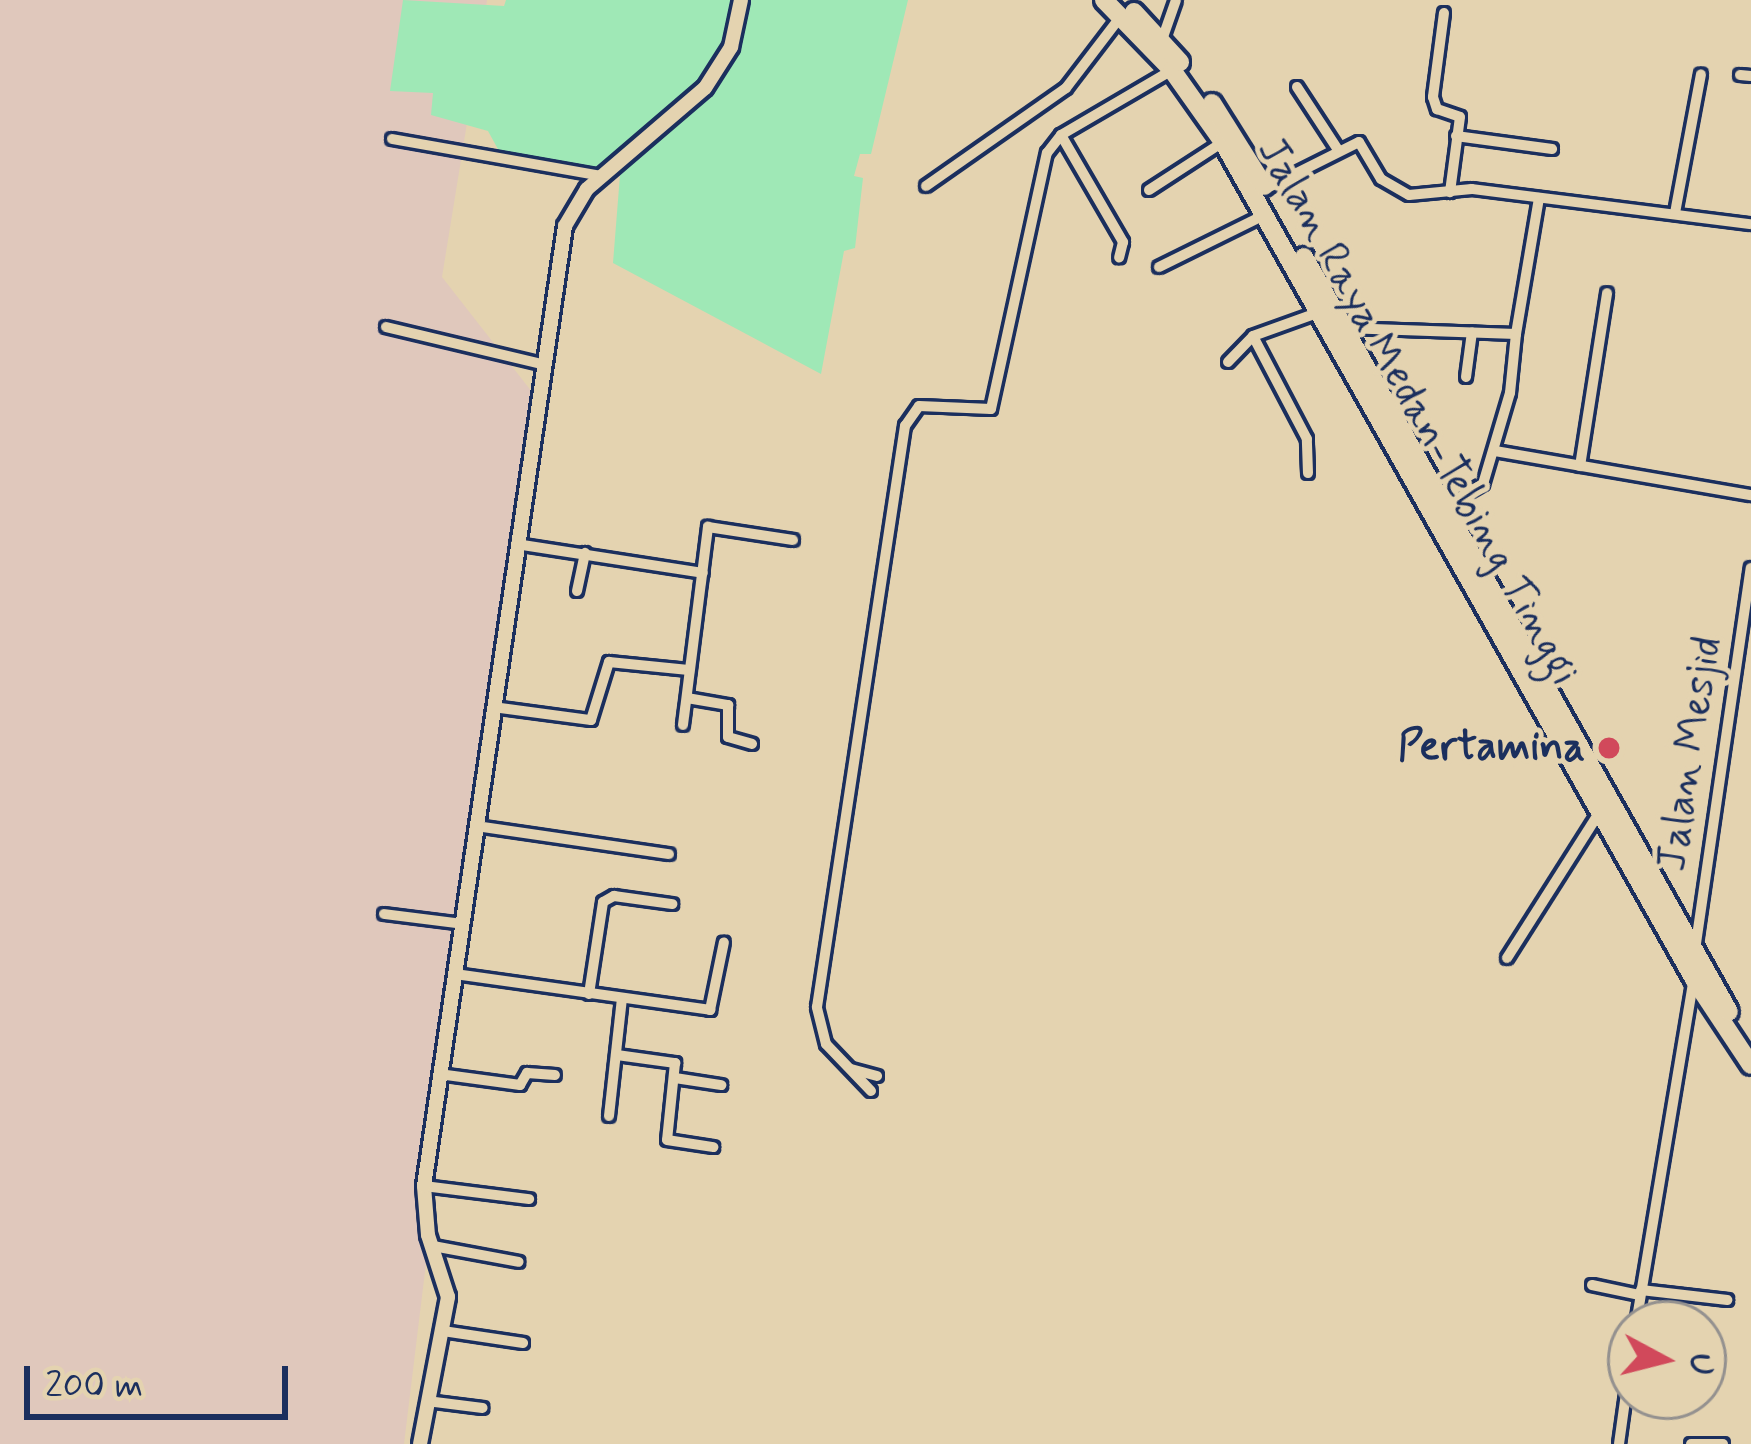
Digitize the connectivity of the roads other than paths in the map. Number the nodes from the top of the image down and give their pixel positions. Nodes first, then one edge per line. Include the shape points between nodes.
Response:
1 (741, 0) edge
2 (1104, 0) edge
3 (1176, 0) edge
4 (1121, 8) edge
5 (1444, 13) dead end
6 (1162, 40) junction
7 (1177, 67) junction
8 (1702, 74) dead end
9 (1297, 87) dead end
10 (1061, 134) junction
11 (1456, 136) junction
12 (392, 139) dead end
13 (1223, 142) junction
14 (1552, 149) dead end
15 (1338, 150) junction
16 (602, 176) junction
17 (926, 186) dead end
18 (1265, 189) junction
19 (1149, 190) dead end
20 (1450, 192) junction
21 (1539, 198) junction
22 (1675, 213) junction
23 (1266, 214) junction
24 (1751, 224) edge
25 (1119, 258) dead end
26 (1160, 267) dead end
27 (1607, 292) dead end
28 (1320, 311) junction
29 (386, 327) dead end
30 (1344, 328) junction
31 (1472, 332) junction
32 (1516, 334) junction
33 (1253, 336) junction
34 (1228, 362) dead end
35 (545, 365) junction
36 (1466, 377) dead end
37 (1495, 451) junction
38 (1414, 465) junction
39 (1580, 466) junction
40 (1308, 473) dead end
41 (1751, 495) edge
42 (1447, 505) junction
43 (793, 540) dead end
44 (516, 544) junction
45 (585, 554) junction
46 (1751, 568) edge
47 (703, 573) junction
48 (578, 590) dead end
49 (1749, 590) edge
50 (1742, 647) junction
51 (1751, 660) edge
52 (689, 670) junction
53 (687, 698) junction
54 (493, 707) junction
55 (683, 724) dead end
56 (752, 745) dead end
57 (1601, 810) junction
58 (476, 826) junction
59 (669, 854) dead end
60 (672, 904) dead end
61 (384, 914) dead end
62 (463, 924) junction
63 (724, 943) dead end
64 (1695, 950) junction
65 (1507, 958) dead end
66 (455, 974) junction
67 (1694, 979) junction
68 (589, 994) junction
69 (622, 999) junction
70 (1751, 1045) edge
71 (617, 1055) junction
72 (1751, 1065) edge
73 (848, 1069) junction
74 (439, 1074) junction
75 (555, 1076) dead end
76 (877, 1076) dead end
77 (675, 1078) junction
78 (721, 1085) dead end
79 (871, 1091) dead end
80 (609, 1116) dead end
81 (713, 1148) dead end
82 (424, 1186) junction
83 (529, 1199) dead end
84 (433, 1246) junction
85 (519, 1262) dead end
86 (1592, 1285) dead end
87 (1641, 1293) junction
88 (1640, 1300) edge
89 (1727, 1300) dead end
90 (442, 1331) junction
91 (523, 1343) dead end
92 (428, 1401) junction
93 (482, 1408) dead end
94 (420, 1444) edge
95 (1618, 1444) edge
96 (1629, 1444) edge
97 (1691, 1444) edge
98 (1724, 1444) edge

1 - 16 street via 731,47 705,88
2 - 4 highway, Jalan Raya Medan-Tebing Tinggi
3 - 6 street
4 - 6 highway, Jalan Raya Medan-Tebing Tinggi
4 - 7 highway, Jalan Raya Medan-Tebing Tinggi
4 - 17 street via 1066,88
5 - 11 street via 1434,104 1460,116
6 - 7 highway, Jalan Raya Medan-Tebing Tinggi
7 - 10 street
7 - 13 highway, Jalan Raya Medan-Tebing Tinggi
7 - 18 highway, Jalan Raya Medan-Tebing Tinggi
8 - 22 street
9 - 15 street
10 - 25 street via 1123,242
10 - 73 street via 1043,163 994,404 979,413 919,406 904,426 818,995 826,1044
11 - 14 street
11 - 20 street
12 - 16 street
13 - 19 street
13 - 23 highway, Jalan Raya Medan-Tebing Tinggi
15 - 18 street
15 - 20 street via 1359,142 1381,179 1409,195
16 - 35 street via 567,217
18 - 30 highway, Jalan Raya Medan-Tebing Tinggi
20 - 21 street
21 - 22 street
21 - 32 street
22 - 24 street
23 - 26 street
23 - 28 highway, Jalan Raya Medan-Tebing Tinggi
27 - 39 street
28 - 33 street
28 - 38 highway, Jalan Raya Medan-Tebing Tinggi
29 - 35 street
30 - 31 street
30 - 38 highway, Jalan Raya Medan-Tebing Tinggi
31 - 32 street
31 - 36 street
32 - 37 street
33 - 34 street
33 - 40 street via 1306,439
35 - 44 street
37 - 39 street
37 - 42 street via 1483,484
38 - 42 highway, Jalan Raya Medan-Tebing Tinggi
38 - 57 highway, Jalan Raya Medan-Tebing Tinggi
39 - 41 street
42 - 64 highway, Jalan Raya Medan-Tebing Tinggi
43 - 47 street via 709,526
44 - 45 street
44 - 54 street
45 - 47 street
45 - 48 street
46 - 49 street, Jalan Mesjid
47 - 52 street
49 - 50 street, Jalan Mesjid
50 - 51 street
50 - 64 street, Jalan Mesjid
52 - 53 street
52 - 54 street via 609,662 592,720
53 - 55 street
53 - 56 street via 731,707 728,737
54 - 58 street
57 - 65 street
57 - 67 highway, Jalan Raya Medan-Tebing Tinggi
58 - 59 street
58 - 62 street
60 - 68 street via 608,897
61 - 62 street
62 - 66 street
63 - 69 street via 710,1010
64 - 70 highway, Jalan Raya Medan-Tebing Tinggi
66 - 68 street
66 - 74 street
67 - 72 highway, Jalan Raya Medan-Tebing Tinggi
67 - 87 street
68 - 69 street
69 - 71 street
71 - 77 street via 671,1062
71 - 80 street
73 - 76 street
73 - 79 street
74 - 75 street via 520,1085 527,1073
74 - 82 street
77 - 78 street
77 - 81 street via 667,1141
82 - 83 street
82 - 84 street
84 - 85 street
84 - 90 street via 447,1285
86 - 87 street
87 - 88 street
87 - 89 street
90 - 91 street
90 - 92 street
92 - 93 street
92 - 94 street
95 - 96 street
97 - 98 street

